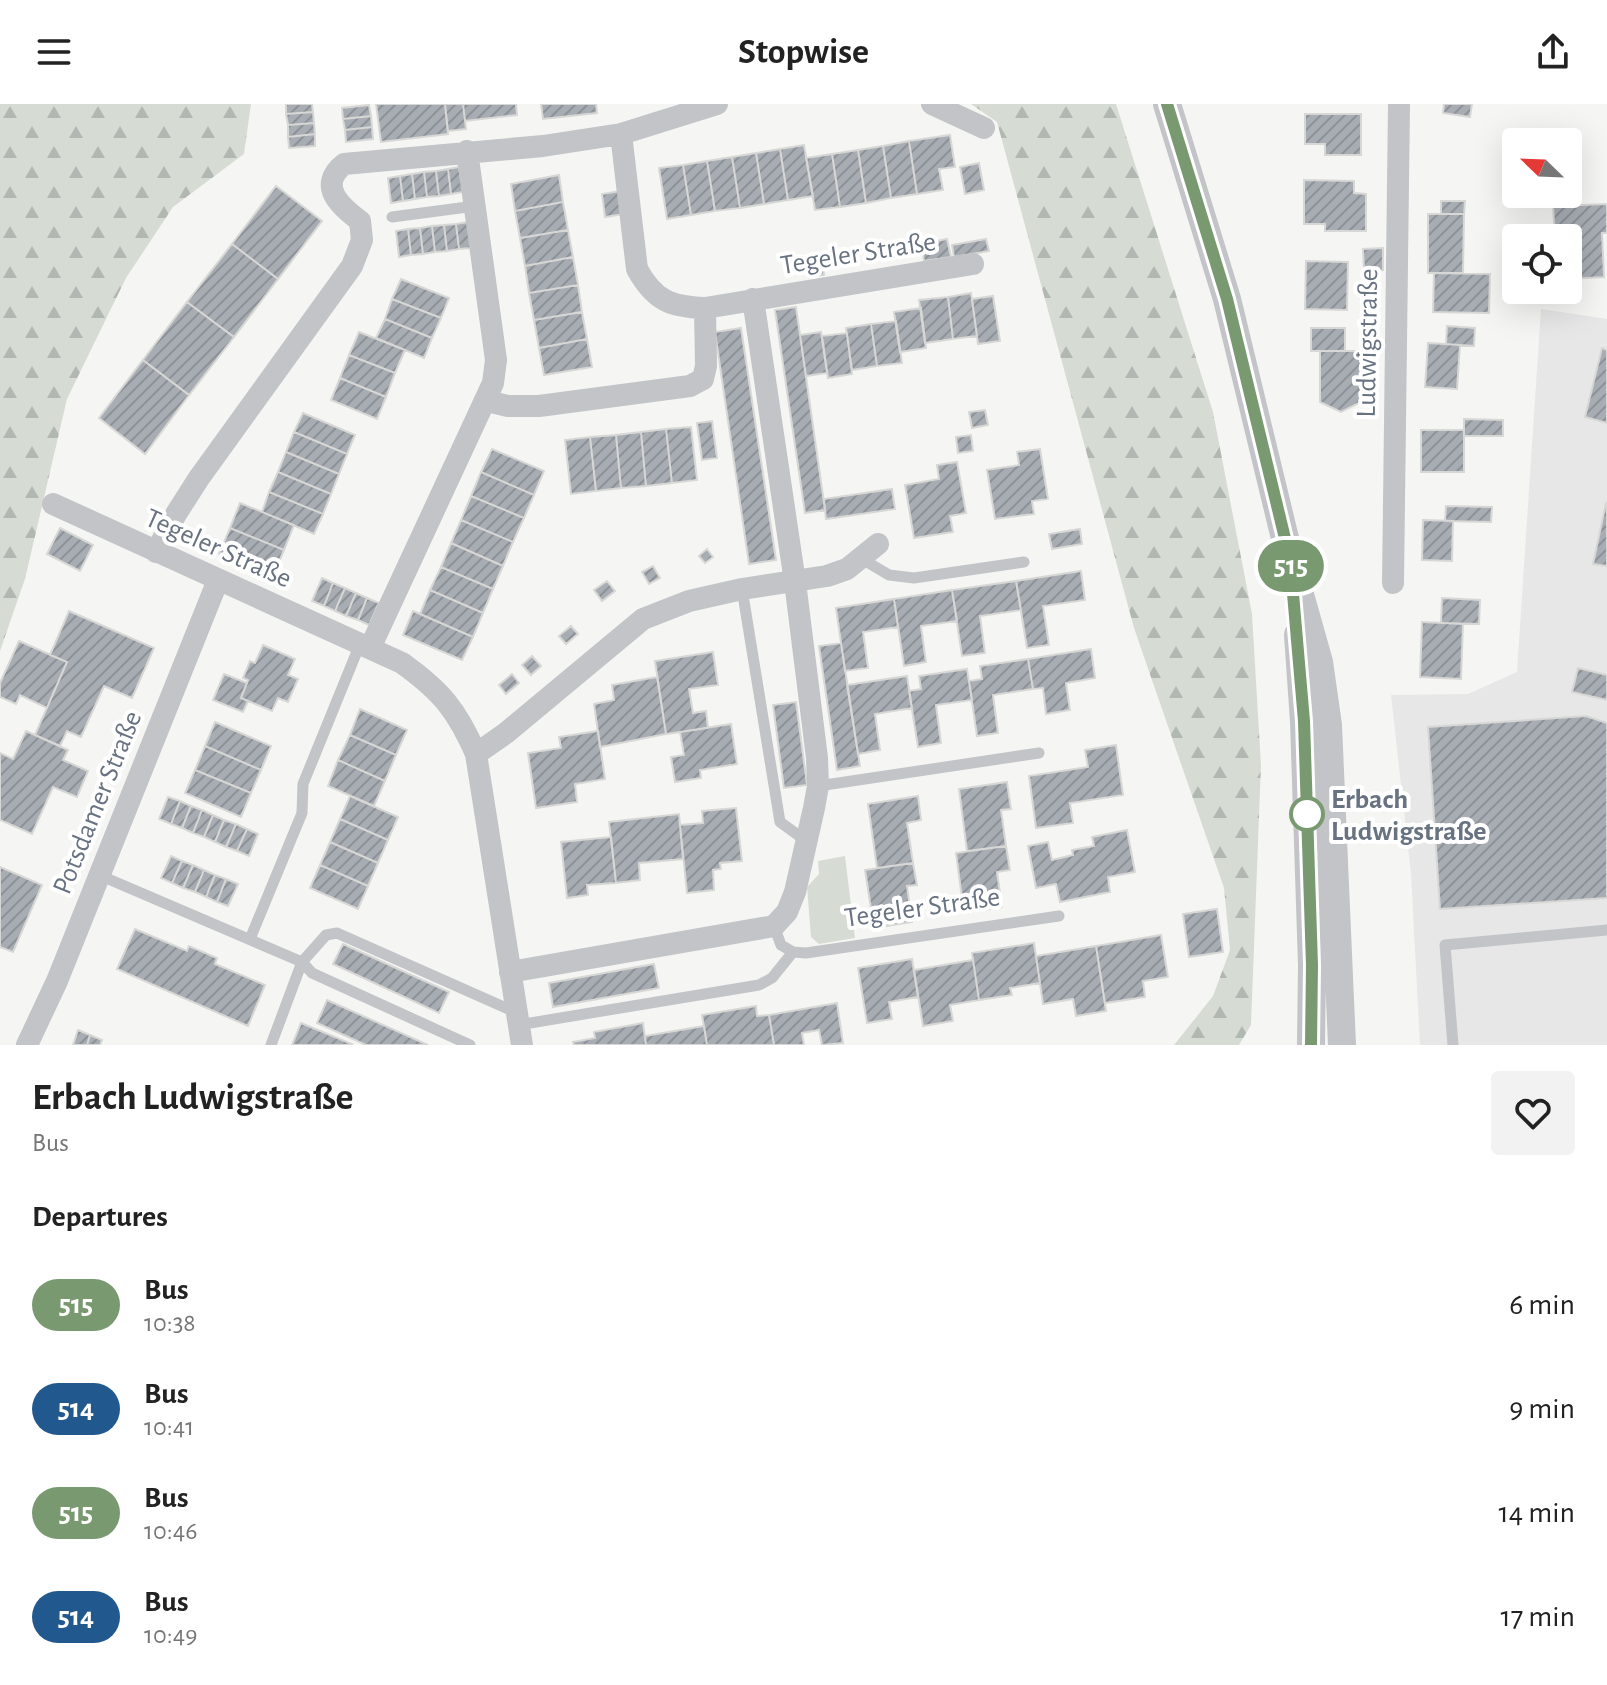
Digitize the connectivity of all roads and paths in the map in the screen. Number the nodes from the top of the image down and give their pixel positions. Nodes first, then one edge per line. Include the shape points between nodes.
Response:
1 (717, 104) edge
2 (932, 104) edge
3 (1399, 104) edge
4 (1175, 107) edge
5 (984, 128) dead end
6 (621, 134) junction
7 (467, 151) junction
8 (475, 206) junction
9 (392, 217) dead end
10 (973, 264) dead end
11 (753, 299) junction
12 (705, 308) junction
13 (487, 401) junction
14 (53, 504) dead end
15 (156, 552) junction
16 (870, 552) joint
17 (1290, 559) junction
18 (1024, 562) dead end
19 (218, 580) junction
20 (795, 582) junction
21 (1393, 583) dead end
22 (742, 589) junction
23 (365, 646) junction
24 (1039, 753) dead end
25 (476, 754) junction
26 (818, 786) junction
27 (805, 840) junction
28 (99, 875) junction
29 (1059, 916) dead end
30 (774, 926) junction
31 (1607, 930) edge
32 (250, 939) junction
33 (793, 952) junction
34 (302, 962) junction
35 (510, 972) junction
36 (519, 1027) edge
37 (27, 1045) edge
38 (271, 1045) edge
39 (470, 1045) edge
40 (1311, 1045) edge
41 (1342, 1045) edge
42 (1453, 1045) edge

1 - 6 street
2 - 5 street
3 - 21 street, Ludwigstraße
4 - 17 street
6 - 7 street
6 - 12 street, Tegeler Straße via 637,269 661,299 680,307
7 - 8 street
7 - 15 street via 351,162 337,170 334,196 360,221 362,240 352,266 199,478
8 - 9 lane
8 - 13 street via 496,360
10 - 11 street, Tegeler Straße
11 - 12 street, Tegeler Straße
11 - 20 street, Tegeler Straße
12 - 13 street via 706,366 703,379 690,386 539,406
13 - 23 street
14 - 15 street, Tegeler Straße
15 - 19 street, Tegeler Straße
16 - 18 lane via 889,575 914,578
16 - 20 street via 847,569
17 - 40 street via 1304,721
17 - 41 street via 1319,662 1328,725
19 - 23 street, Tegeler Straße
19 - 28 street, Potsdamer Straße
20 - 22 street
20 - 26 street, Tegeler Straße
22 - 25 street via 643,619
22 - 27 lane via 780,822
23 - 25 street, Tegeler Straße via 425,679 461,720
23 - 32 lane via 303,784 302,813
24 - 26 lane
25 - 35 street, Tegeler Straße
26 - 27 street, Tegeler Straße
27 - 30 street, Tegeler Straße via 795,892
28 - 32 lane
28 - 37 street, Potsdamer Straße
29 - 33 lane, Tegeler Straße
30 - 33 lane via 781,945
30 - 35 street
31 - 42 lane via 1445,945
32 - 34 lane
33 - 36 lane via 772,978 759,985
34 - 36 lane via 326,935 337,933
34 - 38 lane
34 - 39 lane via 312,973
35 - 36 street, Tegeler Straße

